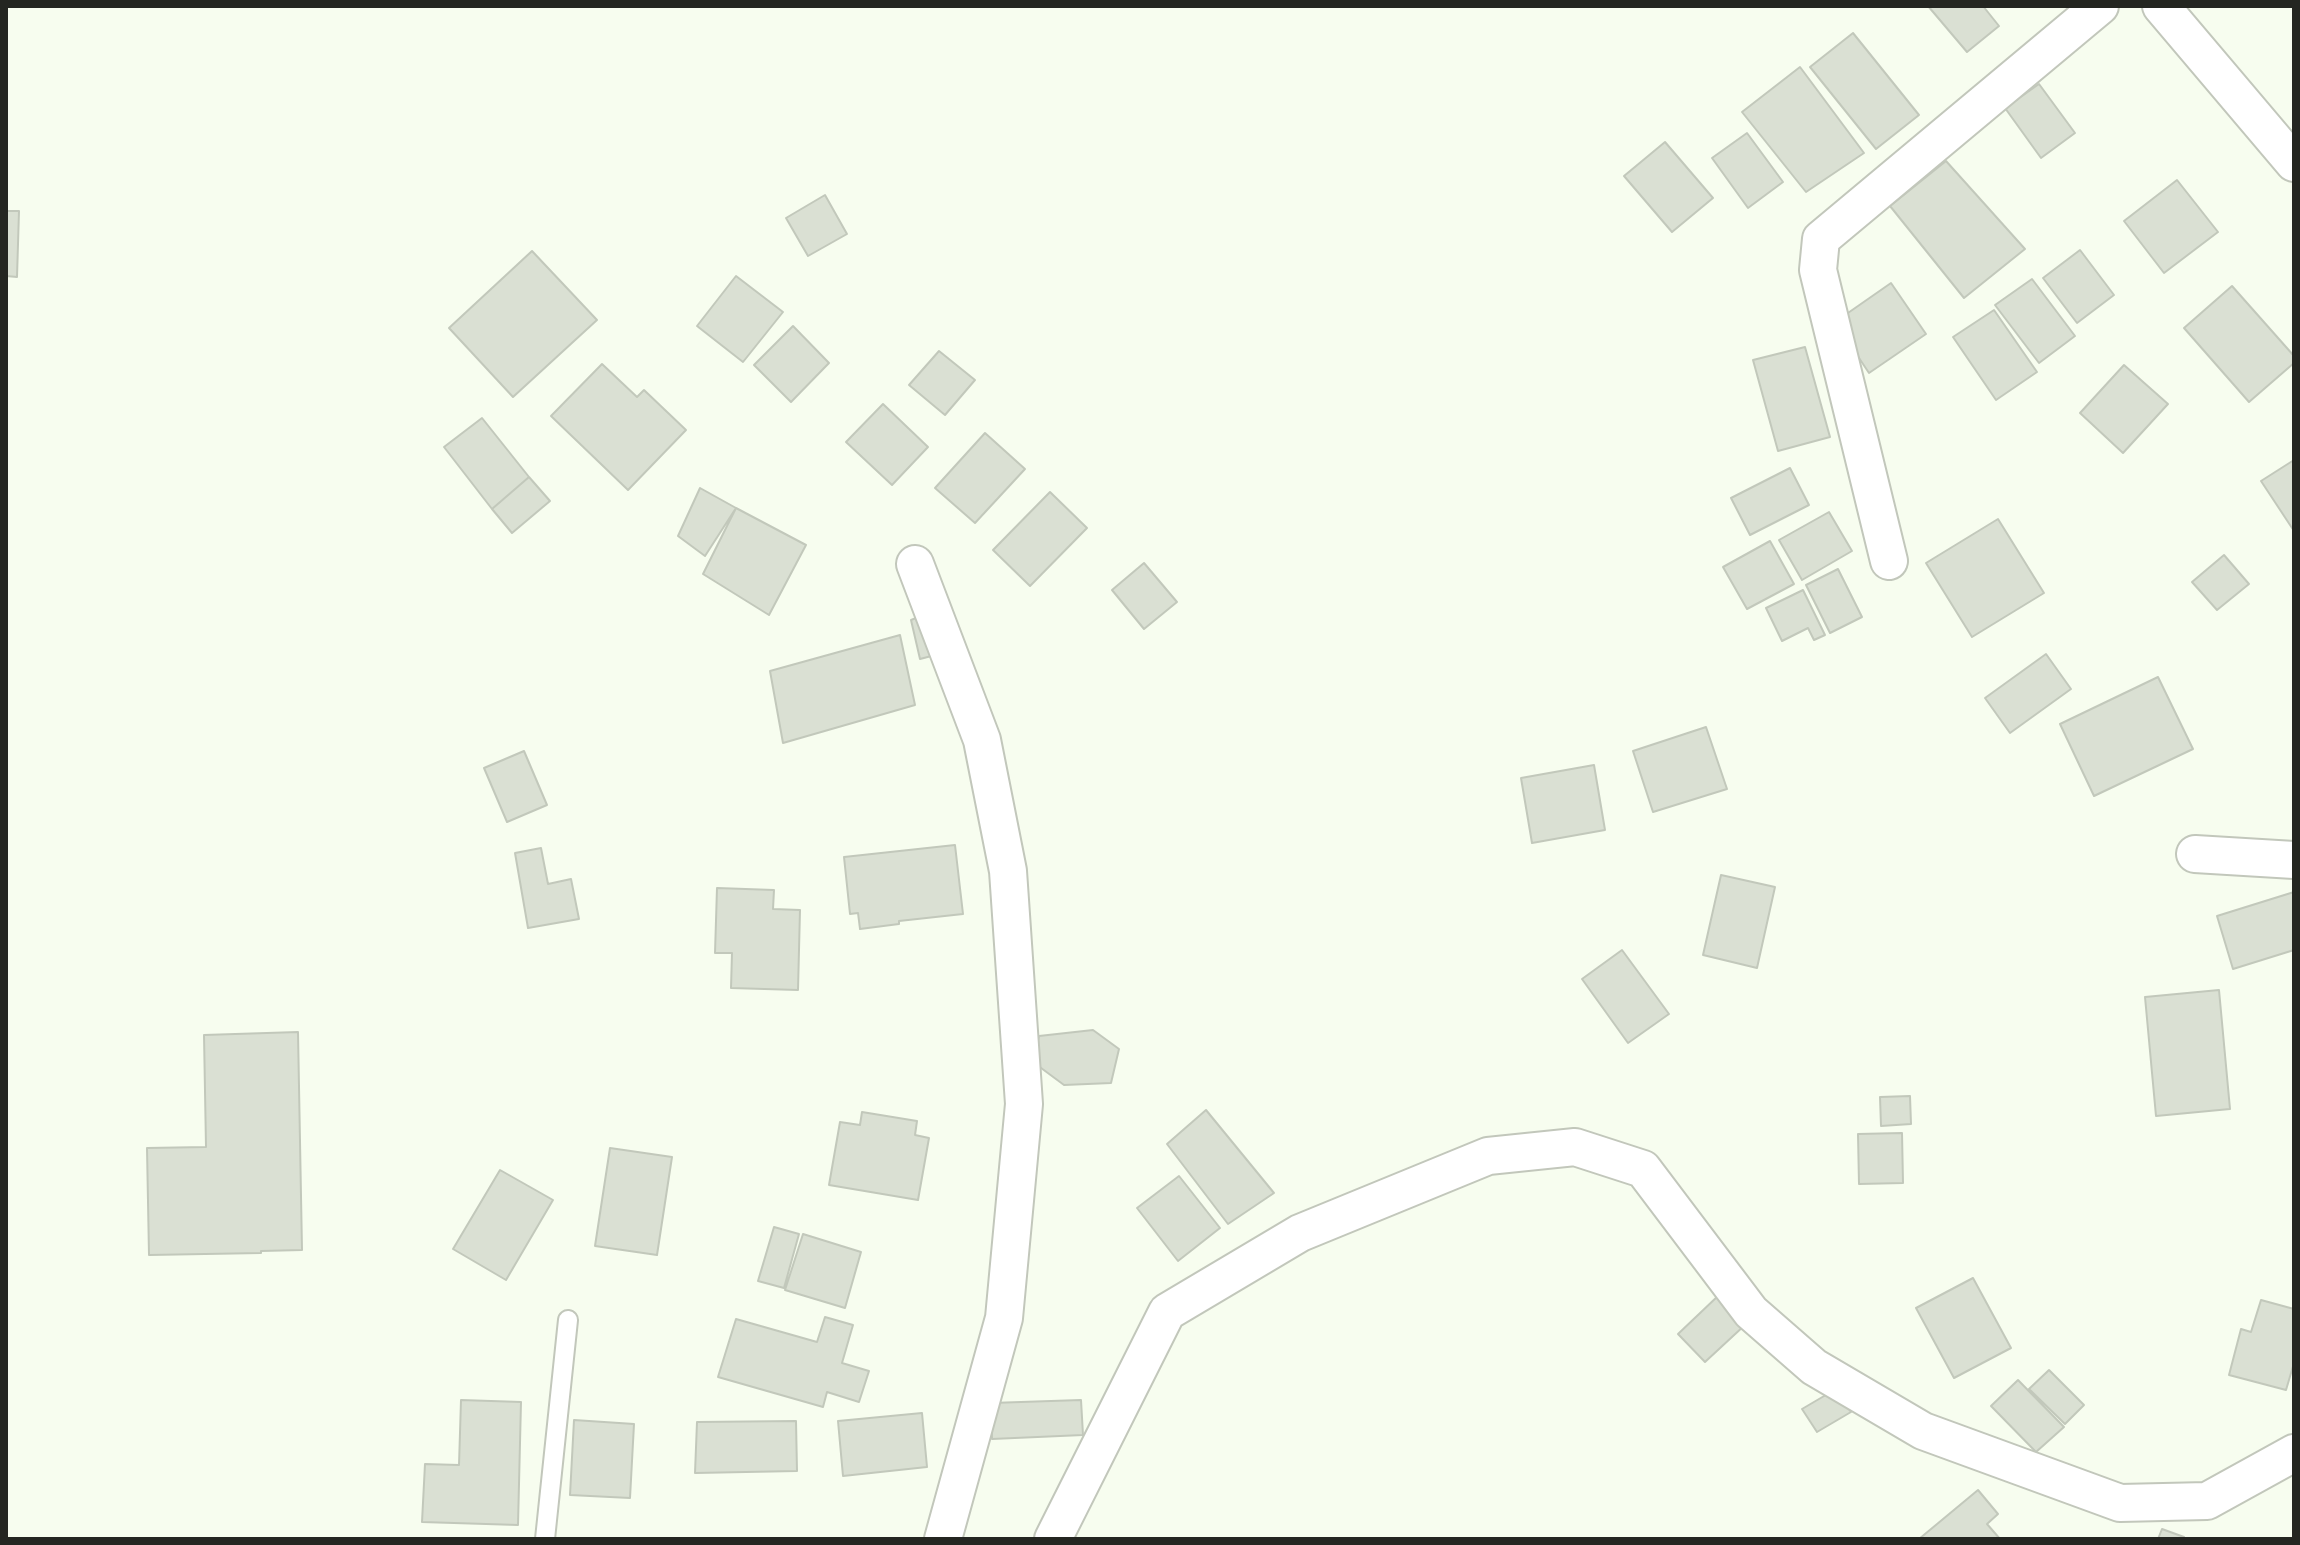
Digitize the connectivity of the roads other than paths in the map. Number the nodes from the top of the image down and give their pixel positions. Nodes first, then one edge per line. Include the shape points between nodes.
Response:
1 (2100, 6) edge
2 (2161, 6) edge
3 (2294, 163) edge
4 (1889, 561) dead end
5 (915, 564) dead end
6 (2195, 854) dead end
7 (2294, 860) edge
8 (568, 1320) dead end
9 (2294, 1453) edge
10 (545, 1539) edge
11 (943, 1539) edge
12 (1053, 1539) edge

1 - 4 street via 1821,239 1818,270
2 - 3 street
5 - 11 street via 982,740 1008,871 1024,1104 1004,1318
6 - 7 street
8 - 10 lane
9 - 12 street via 2207,1501 2120,1503 1923,1431 1814,1367 1751,1312 1643,1169 1575,1147 1488,1156 1300,1233 1167,1312

